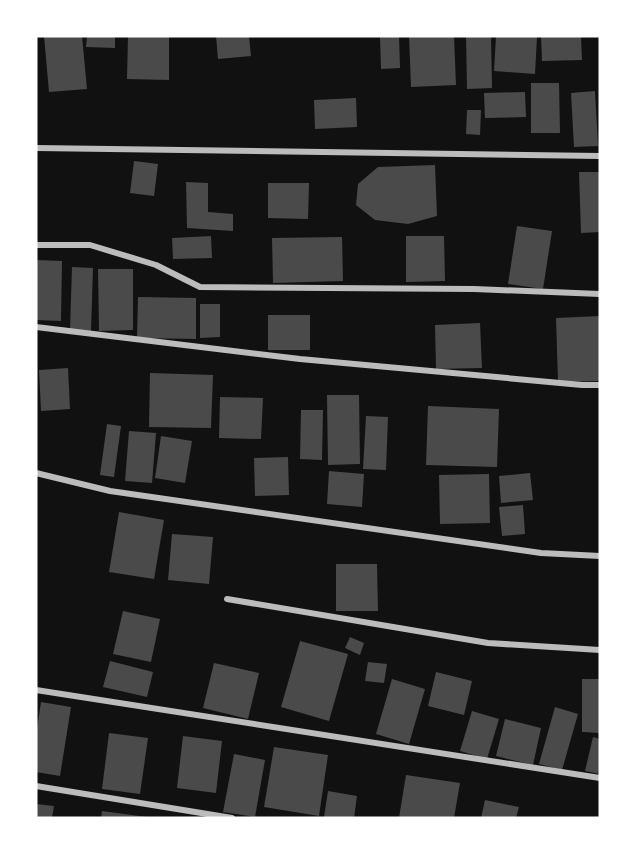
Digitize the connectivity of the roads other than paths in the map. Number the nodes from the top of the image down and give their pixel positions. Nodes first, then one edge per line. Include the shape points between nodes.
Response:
1 (36, 148) edge
2 (600, 156) edge
3 (36, 244) edge
4 (600, 294) edge
5 (36, 327) edge
6 (600, 385) edge
7 (36, 473) edge
8 (600, 555) edge
9 (227, 599) dead end
10 (600, 650) edge
11 (36, 690) edge
12 (600, 778) edge
13 (36, 786) edge
14 (232, 818) edge

1 - 2 street
3 - 4 street via 90,245 156,266 200,287
5 - 6 street via 300,359
7 - 8 street via 122,493 540,553
9 - 10 street via 488,643
11 - 12 street
13 - 14 street

